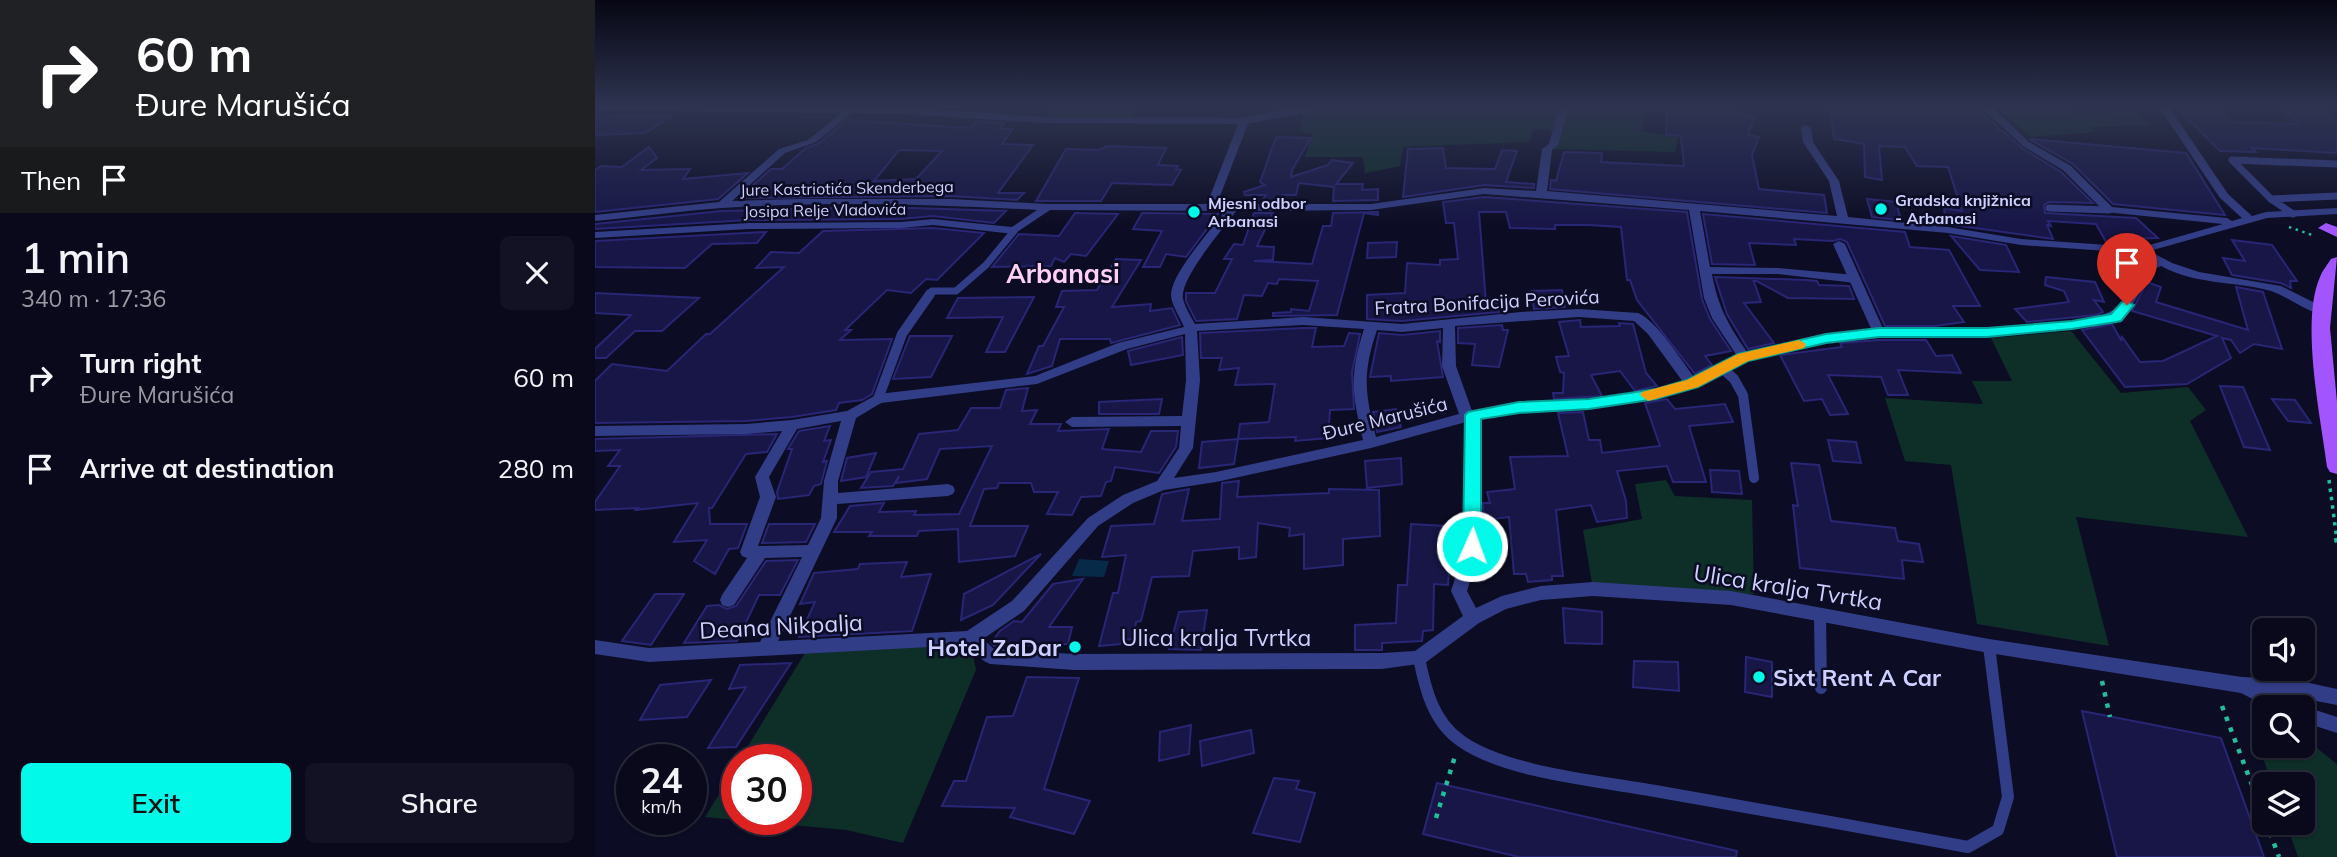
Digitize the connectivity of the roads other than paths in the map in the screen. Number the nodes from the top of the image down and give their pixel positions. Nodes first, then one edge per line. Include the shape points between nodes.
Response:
1 (791, 147) edge
2 (1234, 147) edge
3 (1550, 147) edge
4 (1811, 147) edge
5 (2031, 147) edge
6 (2191, 147) edge
7 (2337, 164) edge
8 (1541, 194) junction
9 (2337, 195) edge
10 (2271, 199) junction
11 (722, 205) junction
12 (1211, 206) junction
13 (1694, 206) junction
14 (1048, 207) junction
15 (1233, 208) junction
16 (2049, 208) dead end
17 (2109, 210) junction
18 (2337, 211) edge
19 (2298, 214) junction
20 (595, 218) edge
21 (2248, 218) junction
22 (1843, 220) junction
23 (2235, 222) junction
24 (1014, 231) junction
25 (2329, 233) edge
26 (595, 235) edge
27 (1839, 244) dead end
28 (2146, 249) junction
29 (2162, 261) junction
30 (2337, 262) edge
31 (1705, 270) junction
32 (1855, 279) junction
33 (2321, 312) junction
34 (1449, 323) junction
35 (1191, 328) junction
36 (1371, 328) junction
37 (1879, 333) junction
38 (1744, 357) junction
39 (1722, 368) junction
40 (1692, 384) junction
41 (878, 399) junction
42 (850, 415) junction
43 (1470, 416) junction
44 (1189, 421) junction
45 (1073, 422) dead end
46 (792, 425) junction
47 (595, 431) edge
48 (1371, 443) junction
49 (2337, 467) edge
50 (1754, 478) dead end
51 (1162, 485) junction
52 (948, 490) dead end
53 (830, 499) junction
54 (814, 551) junction
55 (759, 552) junction
56 (728, 600) dead end
57 (1820, 615) junction
58 (1473, 618) junction
59 (970, 638) junction
60 (1989, 646) junction
61 (595, 647) edge
62 (766, 648) junction
63 (1419, 658) junction
64 (2242, 685) junction
65 (1821, 688) dead end
66 (2262, 695) edge
67 (2337, 697) edge
68 (2315, 718) edge
69 (2337, 725) edge

1 - 11 street via 782,150
2 - 12 street
3 - 8 street
4 - 22 street via 1834,181
5 - 17 street via 2067,168
6 - 21 street via 2224,196
7 - 10 lane via 2232,160
8 - 13 street, Jure Kastriotića Skenderbega
8 - 15 street, Jure Kastriotića Skenderbega via 1484,191 1371,207
9 - 10 lane
10 - 19 lane
11 - 14 street, Jure Kastriotića Skenderbega via 924,202
11 - 20 street, Jure Kastriotića Skenderbega
12 - 14 street, Jure Kastriotića Skenderbega
12 - 15 street, Jure Kastriotića Skenderbega
13 - 22 street, Jure Kastriotića Skenderbega
13 - 31 street
14 - 24 street
15 - 35 street via 1177,290
16 - 17 lane
17 - 23 street
18 - 19 street, Jure Kastriotića Skenderbega
19 - 21 street, Jure Kastriotića Skenderbega
19 - 25 street
21 - 23 street, Jure Kastriotića Skenderbega
22 - 28 street, Jure Kastriotića Skenderbega via 2021,242
23 - 28 street, Jure Kastriotića Skenderbega
24 - 26 street, Josipa Relje Vladovića via 933,222
24 - 41 lane via 956,291 932,291 902,334
27 - 32 street
28 - 29 street
29 - 33 street via 2195,274 2276,289
29 - 37 street, Đure Marušića via 2143,270 2116,318 2019,331
30 - 33 main road via 2326,276
31 - 32 street
31 - 38 street via 1718,318
32 - 37 street
33 - 49 main road
34 - 36 street, Fratra Bonifacija Perovića
34 - 40 street, Fratra Bonifacija Perovića via 1579,313 1638,317
34 - 43 street via 1449,366
35 - 36 street, Fratra Bonifacija Perovića via 1303,321
35 - 41 street, Fratra Bonifacija Perovića via 1123,346 1037,380
35 - 44 street
36 - 48 street via 1359,363 1357,387
37 - 38 street, Đure Marušića via 1826,338
38 - 39 street, Đure Marušića
39 - 40 street, Đure Marušića
39 - 50 lane via 1743,395
40 - 43 street, Đure Marušića via 1627,399 1519,407
41 - 42 street, Fratra Bonifacija Perovića
42 - 46 street, Fratra Bonifacija Perovića
42 - 53 street
43 - 48 street, Đure Marušića
43 - 58 street via 1472,546 1459,591
44 - 45 street
44 - 51 street via 1186,448
46 - 47 street, Fratra Bonifacija Perovića
46 - 55 street via 762,477 768,497 748,552
48 - 51 street, Đure Marušića
51 - 59 street, Đure Marušića via 1128,499 1093,522 1018,606
52 - 53 street
53 - 54 street via 829,518
54 - 55 street
54 - 62 street
55 - 56 street
57 - 58 street, Ulica kralja Tvrtka via 1731,598 1593,589 1541,593 1502,603
57 - 60 street, Ulica kralja Tvrtka
57 - 65 lane
58 - 63 street, Ulica kralja Tvrtka
59 - 62 street, Deana Nikpalja
59 - 63 street, Ulica kralja Tvrtka via 990,656 1074,662
60 - 63 lane via 2008,797 1998,830 1968,846 1569,775 1483,754 1459,741 1436,714 1425,692
60 - 64 street, Ulica kralja Tvrtka
61 - 62 street, Deana Nikpalja via 649,655
64 - 66 street, Ulica kralja Tvrtka
64 - 67 street, Ulica kralja Tvrtka via 2291,687
68 - 69 street

